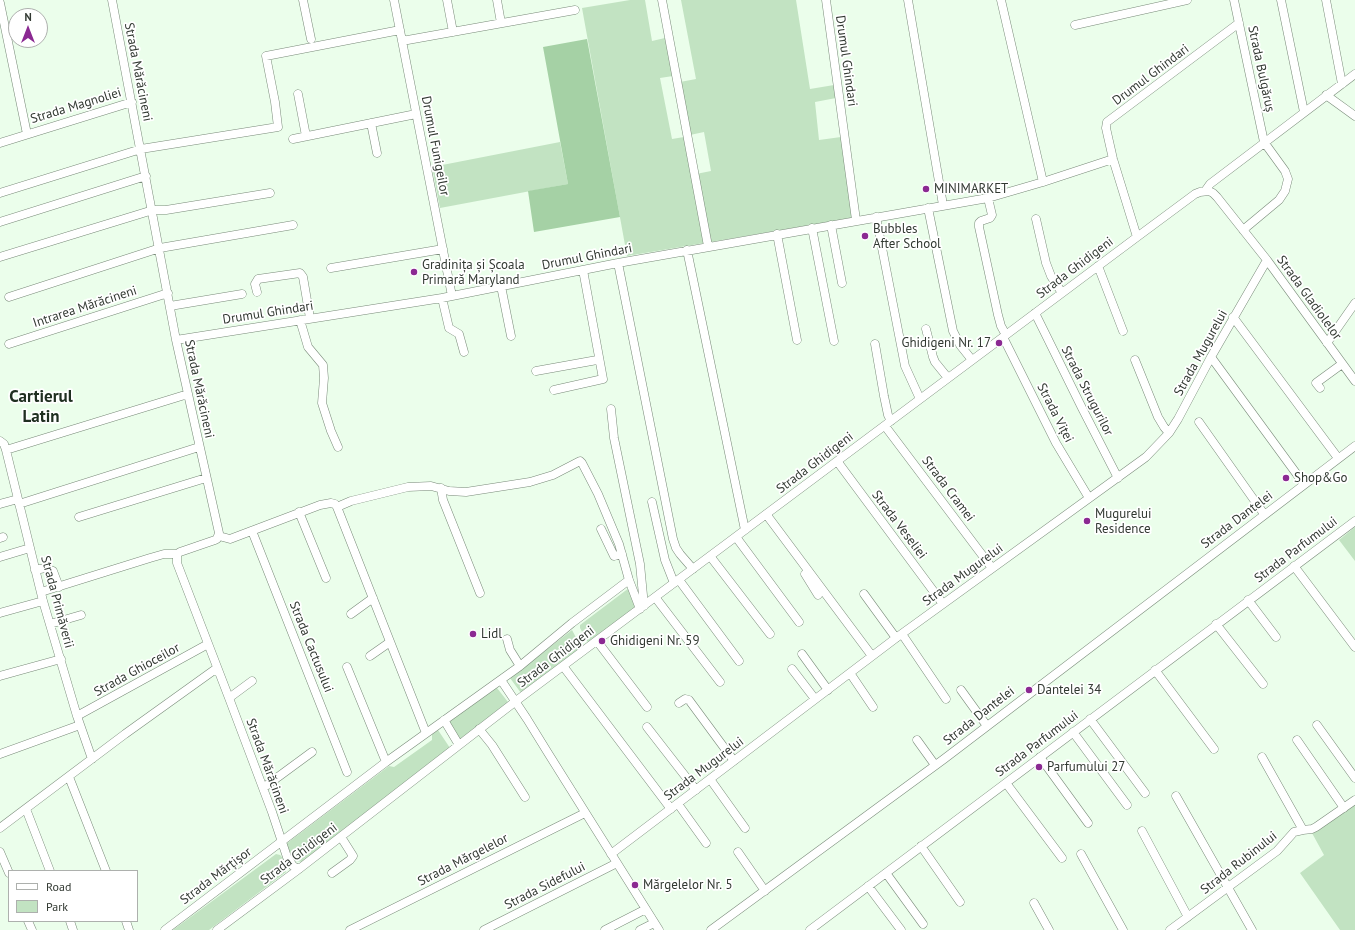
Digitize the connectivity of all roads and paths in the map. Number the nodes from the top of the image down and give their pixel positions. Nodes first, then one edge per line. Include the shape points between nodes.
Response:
1 (112, 0) edge
2 (304, 0) edge
3 (394, 0) edge
4 (447, 0) edge
5 (497, 0) edge
6 (662, 0) edge
7 (826, 0) edge
8 (908, 0) edge
9 (1001, 0) edge
10 (1187, 0) edge
11 (1234, 0) edge
12 (1281, 0) edge
13 (1326, 0) edge
14 (0, 3) edge
15 (575, 10) dead end
16 (501, 23) junction
17 (1239, 23) junction
18 (1075, 25) dead end
19 (400, 30) junction
20 (453, 32) junction
21 (311, 39) dead end
22 (402, 41) junction
23 (1355, 74) edge
24 (1342, 84) junction
25 (298, 94) dead end
26 (1326, 95) junction
27 (132, 102) junction
28 (1304, 112) junction
29 (416, 114) junction
30 (1355, 116) edge
31 (371, 123) junction
32 (27, 134) junction
33 (306, 136) junction
34 (293, 139) dead end
35 (1264, 142) junction
36 (0, 143) edge
37 (141, 149) junction
38 (377, 153) dead end
39 (1113, 159) junction
40 (146, 176) junction
41 (1043, 182) junction
42 (1205, 191) junction
43 (0, 193) edge
44 (270, 194) dead end
45 (988, 198) junction
46 (943, 205) junction
47 (928, 208) junction
48 (153, 210) junction
49 (876, 217) junction
50 (1036, 219) dead end
51 (856, 220) junction
52 (0, 222) edge
53 (293, 225) dead end
54 (831, 225) junction
55 (812, 228) junction
56 (1243, 230) junction
57 (777, 234) junction
58 (1137, 237) junction
59 (708, 246) junction
60 (160, 248) junction
61 (443, 249) junction
62 (687, 250) junction
63 (0, 257) edge
64 (1266, 260) junction
65 (618, 263) junction
66 (1098, 266) junction
67 (331, 268) dead end
68 (583, 270) junction
69 (842, 283) dead end
70 (501, 286) junction
71 (257, 292) dead end
72 (168, 293) junction
73 (1062, 293) junction
74 (242, 294) dead end
75 (452, 296) junction
76 (9, 297) dead end
77 (442, 298) junction
78 (1355, 303) edge
79 (170, 306) junction
80 (1035, 313) junction
81 (1233, 317) junction
82 (310, 318) junction
83 (300, 320) junction
84 (926, 329) dead end
85 (1123, 331) dead end
86 (511, 336) dead end
87 (1005, 336) junction
88 (176, 340) junction
89 (797, 340) dead end
90 (834, 341) dead end
91 (1327, 343) junction
92 (9, 344) dead end
93 (876, 344) dead end
94 (464, 352) dead end
95 (599, 357) junction
96 (1211, 357) junction
97 (972, 360) junction
98 (1135, 360) dead end
99 (1342, 364) junction
100 (536, 371) dead end
101 (948, 378) junction
102 (1355, 381) edge
103 (1320, 388) dead end
104 (554, 390) dead end
105 (188, 394) junction
106 (920, 399) junction
107 (612, 409) dead end
108 (1199, 422) dead end
109 (888, 423) junction
110 (1169, 433) junction
111 (0, 441) edge
112 (1355, 446) edge
113 (199, 447) junction
114 (338, 447) dead end
115 (6, 450) junction
116 (1338, 458) junction
117 (837, 461) junction
118 (206, 478) junction
119 (1118, 478) junction
120 (1304, 484) junction
121 (441, 488) junction
122 (1089, 498) junction
123 (18, 501) junction
124 (652, 502) dead end
125 (0, 504) edge
126 (334, 505) junction
127 (299, 512) junction
128 (1264, 514) junction
129 (764, 516) junction
130 (79, 517) dead end
131 (1355, 521) edge
132 (601, 529) dead end
133 (745, 530) junction
134 (252, 531) junction
135 (219, 536) junction
136 (736, 537) junction
137 (30, 548) junction
138 (177, 554) junction
139 (622, 554) junction
140 (710, 556) junction
141 (0, 557) edge
142 (1294, 566) junction
143 (694, 568) junction
144 (992, 568) junction
145 (35, 570) junction
146 (326, 578) dead end
147 (629, 580) junction
148 (676, 581) junction
149 (59, 586) junction
150 (41, 592) junction
151 (480, 593) dead end
152 (864, 594) dead end
153 (818, 595) dead end
154 (655, 597) junction
155 (373, 598) junction
156 (1248, 600) junction
157 (43, 601) junction
158 (943, 604) junction
159 (642, 607) junction
160 (0, 613) edge
161 (351, 614) dead end
162 (81, 615) dead end
163 (799, 622) dead end
164 (50, 624) junction
165 (1216, 624) junction
166 (770, 634) dead end
167 (899, 636) junction
168 (1276, 637) dead end
169 (507, 639) dead end
170 (597, 641) junction
171 (390, 642) junction
172 (208, 644) junction
173 (1355, 647) edge
174 (802, 654) dead end
175 (370, 656) dead end
176 (872, 656) junction
177 (61, 660) junction
178 (739, 661) dead end
179 (347, 666) dead end
180 (520, 666) junction
181 (563, 666) junction
182 (217, 668) junction
183 (792, 669) dead end
184 (1155, 670) junction
185 (850, 673) junction
186 (0, 676) edge
187 (501, 680) junction
188 (252, 681) dead end
189 (720, 682) dead end
190 (1263, 684) dead end
191 (828, 690) junction
192 (961, 690) dead end
193 (229, 698) junction
194 (815, 699) junction
195 (946, 699) dead end
196 (516, 701) junction
197 (679, 703) dead end
198 (647, 707) dead end
199 (873, 707) dead end
200 (77, 716) junction
201 (1090, 719) junction
202 (444, 720) junction
203 (80, 725) junction
204 (987, 726) junction
205 (1317, 726) dead end
206 (647, 727) dead end
207 (479, 730) junction
208 (1073, 732) junction
209 (426, 733) junction
210 (917, 740) dead end
211 (1298, 740) dead end
212 (459, 745) junction
213 (1214, 749) dead end
214 (312, 752) dead end
215 (0, 754) edge
216 (1040, 757) junction
217 (1262, 757) dead end
218 (92, 759) junction
219 (386, 762) junction
220 (734, 762) junction
221 (935, 765) junction
222 (347, 772) dead end
223 (68, 777) junction
224 (1355, 778) edge
225 (710, 779) junction
226 (1006, 783) junction
227 (263, 788) junction
228 (696, 790) junction
229 (1145, 793) dead end
230 (1176, 796) dead end
231 (525, 797) dead end
232 (1355, 800) edge
233 (678, 804) junction
234 (1127, 805) dead end
235 (1344, 808) junction
236 (26, 809) junction
237 (671, 809) junction
238 (585, 813) junction
239 (1088, 823) dead end
240 (0, 828) edge
241 (745, 828) dead end
242 (1303, 830) junction
243 (1142, 832) dead end
244 (341, 837) junction
245 (282, 841) junction
246 (706, 843) dead end
247 (921, 846) junction
248 (0, 852) edge
249 (738, 852) dead end
250 (611, 854) junction
251 (1082, 854) dead end
252 (1062, 858) dead end
253 (617, 863) junction
254 (299, 869) junction
255 (50, 870) edge
256 (106, 870) edge
257 (8, 872) edge
258 (332, 873) dead end
259 (886, 873) junction
260 (868, 886) junction
261 (1228, 889) junction
262 (766, 891) junction
263 (960, 902) dead end
264 (1034, 903) dead end
265 (646, 909) junction
266 (1188, 917) junction
267 (654, 922) junction
268 (923, 924) dead end
269 (819, 927) edge
270 (165, 930) edge
271 (216, 930) edge
272 (350, 930) edge
273 (484, 930) edge
274 (605, 930) edge
275 (640, 930) edge
276 (659, 930) edge
277 (712, 930) edge
278 (810, 930) edge
279 (901, 930) edge
280 (1048, 930) edge
281 (1123, 930) edge
282 (1170, 930) edge
283 (1252, 930) edge

1 - 27 street, Strada Mărăcineni
2 - 21 street
3 - 19 street, Drumul Funigeilor
4 - 20 street
5 - 16 street
6 - 59 street
7 - 51 street, Drumul Ghindari
8 - 46 street
9 - 41 street
10 - 18 street
11 - 17 street, Strada Bulgăruș
12 - 28 street
13 - 24 street
14 - 32 street, Strada Magnoliei
15 - 16 street
16 - 20 street
17 - 35 street, Strada Bulgăruș
17 - 39 street, Drumul Ghindari via 1107,122
19 - 22 street, Drumul Funigeilor
19 - 37 street via 266,56 278,128
20 - 22 street
22 - 29 street, Drumul Funigeilor
23 - 24 street
24 - 26 street
25 - 33 street
26 - 28 street
26 - 30 street
27 - 32 street, Strada Magnoliei
27 - 37 street, Strada Mărăcineni
28 - 35 street
29 - 31 street
29 - 61 street, Drumul Funigeilor
31 - 33 street
31 - 38 street
32 - 36 street, Strada Magnoliei
33 - 34 street
35 - 42 street, Strada Ghidigeni via 1210,184
35 - 56 street via 1285,171 1287,185 1278,200
37 - 40 street, Strada Mărăcineni
37 - 43 street
39 - 41 street, Drumul Ghindari
39 - 58 street, Drumul Ghindari
40 - 48 street, Strada Mărăcineni
40 - 52 street
41 - 45 street, Drumul Ghindari
42 - 56 street via 1217,197
42 - 58 street, Strada Ghidigeni via 1195,194
44 - 48 street
45 - 46 street, Drumul Ghindari
45 - 87 street via 992,215 981,221 979,227
46 - 47 street, Drumul Ghindari
47 - 49 street, Drumul Ghindari
47 - 97 street via 955,337
48 - 60 street, Strada Mărăcineni
48 - 63 street
49 - 51 street, Drumul Ghindari
49 - 106 street via 905,366
50 - 73 street via 1046,263
51 - 54 street, Drumul Ghindari
53 - 60 street
54 - 55 street, Drumul Ghindari
54 - 69 street
55 - 57 street, Drumul Ghindari
55 - 90 street
56 - 64 street, Strada Gladiolelor
57 - 59 street, Drumul Ghindari
57 - 89 street
58 - 66 street, Strada Ghidigeni
59 - 62 street, Drumul Ghindari
60 - 72 street, Strada Mărăcineni
60 - 76 street
61 - 67 street
61 - 75 street, Drumul Funigeilor
62 - 65 street, Drumul Ghindari
62 - 133 street
64 - 81 street, Strada Mugurelui
64 - 91 street, Strada Gladiolelor
65 - 68 street, Drumul Ghindari
65 - 143 street via 673,539 680,554
66 - 73 street, Strada Ghidigeni
66 - 85 street
68 - 70 street, Drumul Ghindari
68 - 95 street
70 - 75 street, Drumul Ghindari
70 - 86 street
71 - 82 street via 255,284 258,279 300,273 303,277
72 - 79 street, Strada Mărăcineni
72 - 92 street, Intrarea Mărăcineni
73 - 80 street, Strada Ghidigeni
74 - 79 street
75 - 77 street, Drumul Ghindari
77 - 82 street, Drumul Ghindari
77 - 94 street via 449,328 459,334
78 - 91 street
79 - 88 street, Strada Mărăcineni
80 - 87 street, Strada Ghidigeni
80 - 119 street, Strada Strugurilor
81 - 96 street, Strada Mugurelui
81 - 116 street
82 - 83 street, Drumul Ghindari
83 - 88 street, Drumul Ghindari
83 - 114 street via 308,348 323,365 322,403
84 - 101 street via 935,362
87 - 97 street, Strada Ghidigeni
87 - 122 street, Strada Viței via 1056,443
88 - 105 street, Strada Mărăcineni
91 - 99 street, Strada Gladiolelor
93 - 109 street, Strada Cramei
95 - 100 street via 597,360
95 - 104 street via 603,379
96 - 110 street, Strada Mugurelui
96 - 120 street
97 - 101 street, Strada Ghidigeni
98 - 110 street via 1158,417
99 - 102 street, Strada Gladiolelor
99 - 103 street via 1316,383
101 - 106 street, Strada Ghidigeni
105 - 113 street, Strada Mărăcineni
105 - 115 street
106 - 109 street, Strada Ghidigeni
107 - 159 street via 616,445 640,564
108 - 128 street
109 - 117 street, Strada Ghidigeni
109 - 144 street, Strada Cramei
110 - 119 street, Strada Mugurelui via 1146,457
111 - 115 street, Strada Primăverii
112 - 116 street, Strada Dantelei
113 - 118 street, Strada Mărăcineni
113 - 123 street
115 - 123 street, Strada Primăverii
116 - 120 street, Strada Dantelei
117 - 129 street, Strada Ghidigeni
117 - 158 street, Strada Veseliei
118 - 130 street
118 - 135 street, Strada Mărăcineni
119 - 122 street, Strada Mugurelui
120 - 128 street, Strada Dantelei
121 - 126 street via 424,485 408,487
121 - 139 street via 473,492 530,482 553,475 580,461 598,494
121 - 151 street via 443,500
122 - 144 street, Strada Mugurelui
123 - 125 street
123 - 137 street, Strada Primăverii
124 - 148 street via 665,560
126 - 127 street via 320,505
126 - 155 street
127 - 134 street
127 - 146 street
128 - 204 street, Strada Dantelei
129 - 133 street, Strada Ghidigeni
129 - 153 street
129 - 176 street
131 - 142 street, Strada Parfumului
132 - 139 street via 614,556
133 - 136 street, Strada Ghidigeni
134 - 135 street via 230,539
134 - 222 street, Strada Cactusului
135 - 138 street via 215,540
136 - 140 street, Strada Ghidigeni
136 - 163 street
137 - 141 street
137 - 145 street, Strada Primăverii
138 - 149 street via 164,554
138 - 172 street, Strada Mărăcineni via 177,563
139 - 147 street
140 - 143 street, Strada Ghidigeni
140 - 166 street
142 - 156 street, Strada Parfumului
142 - 173 street
143 - 148 street, Strada Ghidigeni
144 - 158 street, Strada Mugurelui
145 - 149 street via 45,568 54,571
145 - 150 street, Strada Primăverii
147 - 159 street
147 - 180 street, Strada Mărțișor
148 - 154 street, Strada Ghidigeni
148 - 178 street
149 - 150 street
150 - 157 street, Strada Primăverii
152 - 167 street
154 - 159 street, Strada Ghidigeni
154 - 189 street
155 - 161 street
155 - 171 street
156 - 165 street, Strada Parfumului
156 - 168 street
157 - 160 street
157 - 164 street, Strada Primăverii
158 - 167 street, Strada Mugurelui
159 - 170 street, Strada Ghidigeni
162 - 164 street
164 - 177 street, Strada Primăverii
165 - 184 street, Strada Parfumului
165 - 190 street
167 - 176 street, Strada Mugurelui
167 - 195 street
169 - 180 street via 510,650
170 - 181 street, Strada Ghidigeni
170 - 198 street
171 - 175 street
171 - 209 street
172 - 182 street, Strada Mărăcineni
172 - 200 street, Strada Ghioceilor
174 - 191 street
176 - 185 street, Strada Mugurelui
177 - 186 street
177 - 200 street, Strada Primăverii
179 - 219 street
180 - 187 street, Strada Mărțișor
181 - 196 street, Strada Ghidigeni
181 - 237 street
182 - 193 street, Strada Mărăcineni
182 - 218 street
183 - 194 street
184 - 201 street, Strada Parfumului
184 - 213 street
185 - 191 street, Strada Mugurelui
185 - 199 street
187 - 196 street
187 - 202 street, Strada Mărțișor
188 - 193 street
191 - 194 street, Strada Mugurelui
192 - 204 street
193 - 227 street, Strada Mărăcineni
194 - 220 street, Strada Mugurelui
196 - 207 street, Strada Ghidigeni
196 - 238 street
197 - 220 street via 685,698 689,700
200 - 203 street, Strada Primăverii
201 - 208 street, Strada Parfumului
201 - 229 street
202 - 209 street, Strada Mărțișor
202 - 212 street
203 - 215 street
203 - 218 street, Strada Primăverii
204 - 221 street, Strada Dantelei
205 - 224 street
206 - 228 street
207 - 212 street, Strada Ghidigeni
207 - 231 street via 492,745
208 - 216 street, Strada Parfumului
208 - 234 street
209 - 219 street, Strada Mărțișor
210 - 221 street
211 - 235 street
212 - 244 street, Strada Ghidigeni
214 - 227 street
216 - 226 street, Strada Parfumului
216 - 239 street
217 - 242 street
218 - 223 street
219 - 245 street, Strada Mărțișor
220 - 225 street, Strada Mugurelui
221 - 262 street, Strada Dantelei
223 - 236 street
223 - 256 street
225 - 228 street, Strada Mugurelui
225 - 241 street
226 - 247 street, Strada Parfumului
226 - 252 street
227 - 245 street, Strada Mărăcineni
228 - 233 street, Strada Mugurelui
230 - 261 street
232 - 235 street, Strada Rubinului
233 - 237 street, Strada Mugurelui
233 - 246 street
235 - 242 street, Strada Rubinului via 1316,827
236 - 240 street
236 - 255 street
237 - 250 street, Strada Mugurelui
238 - 250 street
238 - 272 street, Strada Mărgelelor
242 - 261 street, Strada Rubinului via 1294,832 1278,851
243 - 266 street
244 - 254 street, Strada Ghidigeni
244 - 258 street via 353,856
245 - 254 street, Strada Mărăcineni via 287,857
245 - 270 street, Strada Mărțișor
247 - 259 street, Strada Parfumului
247 - 263 street
248 - 257 street
249 - 262 street
250 - 253 street
251 - 281 street
253 - 265 street
253 - 273 street, Strada Sidefului
254 - 271 street, Strada Ghidigeni
259 - 260 street, Strada Parfumului
259 - 268 street
260 - 269 street, Strada Parfumului
260 - 279 street
261 - 266 street, Strada Rubinului
261 - 283 street
262 - 277 street, Strada Dantelei
264 - 280 street
265 - 267 street
265 - 274 street
266 - 282 street, Strada Rubinului
267 - 275 street
267 - 276 street
269 - 278 street, Strada Parfumului

